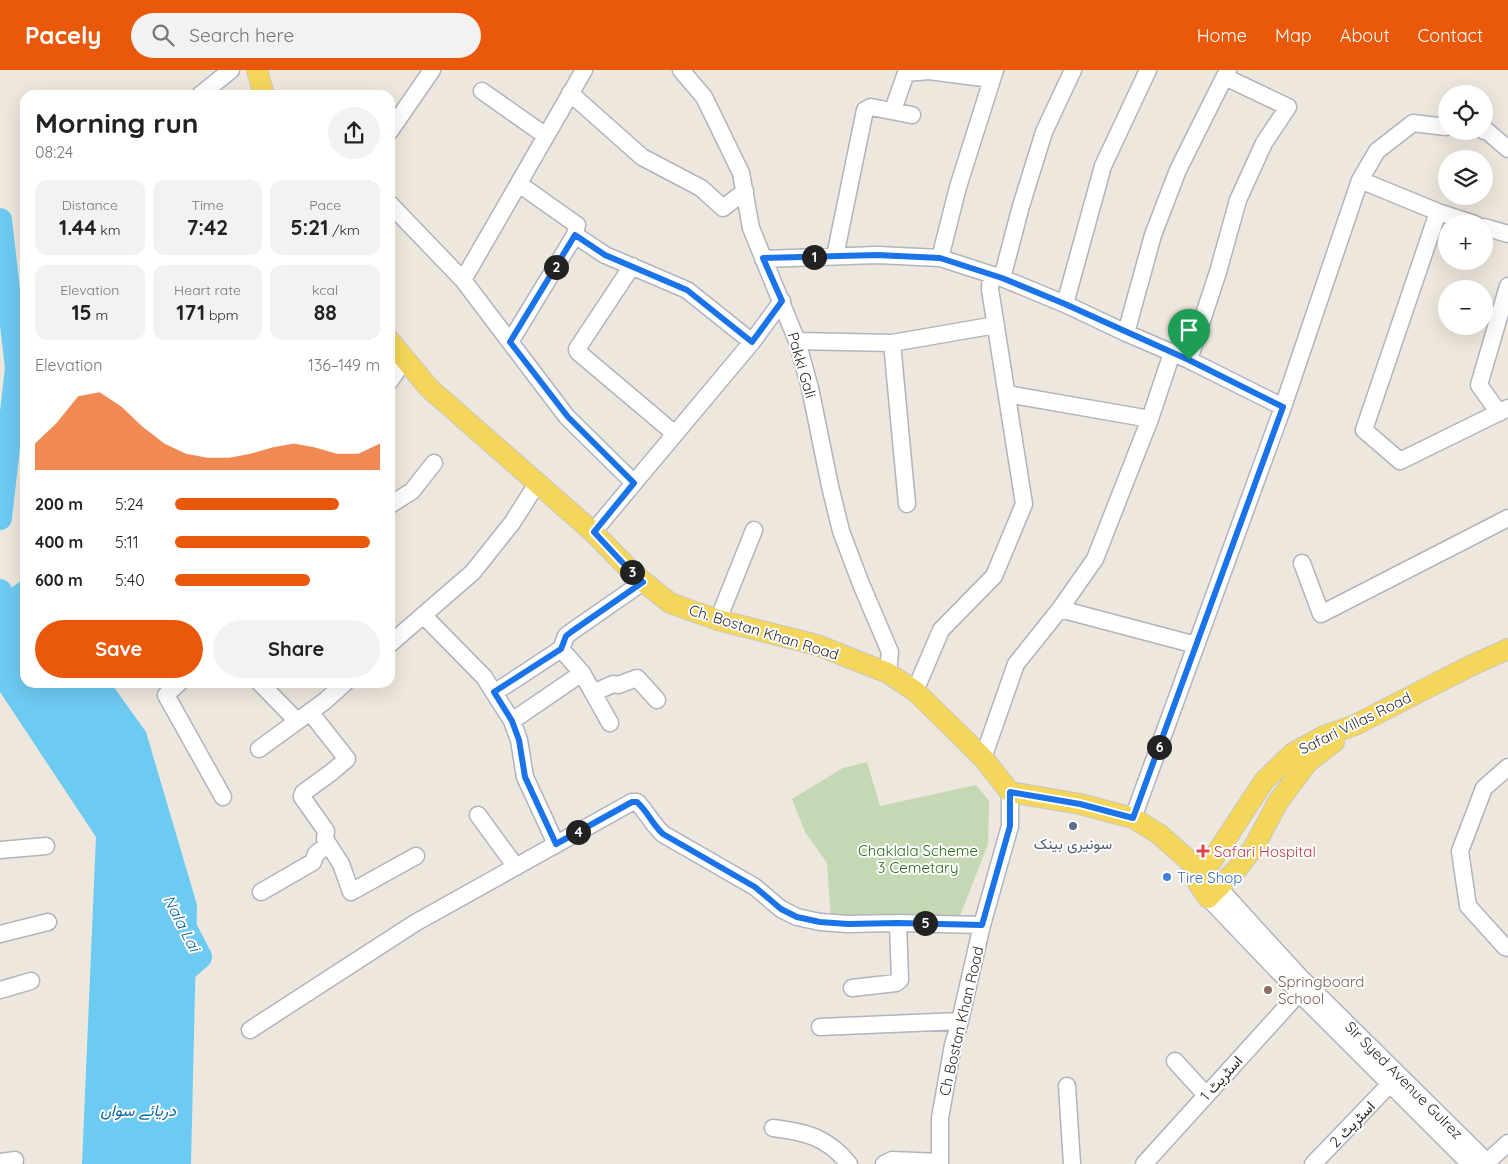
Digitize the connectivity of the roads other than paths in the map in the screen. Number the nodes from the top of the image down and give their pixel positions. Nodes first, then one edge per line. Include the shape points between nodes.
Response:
1 (231, 70) edge
2 (257, 70) edge
3 (432, 70) edge
4 (584, 70) edge
5 (681, 70) edge
6 (1074, 70) edge
7 (1148, 70) edge
8 (1226, 73) edge
9 (993, 74) edge
10 (206, 90) edge
11 (263, 90) edge
12 (482, 91) dead end
13 (570, 94) junction
14 (893, 110) junction
15 (912, 115) dead end
16 (395, 124) edge
17 (1438, 126) edge
18 (546, 136) junction
19 (1493, 136) edge
20 (1508, 149) edge
21 (1360, 180) junction
22 (518, 184) junction
23 (744, 191) junction
24 (395, 209) edge
25 (1438, 212) junction
26 (1447, 215) edge
27 (1493, 230) edge
28 (1508, 234) edge
29 (575, 235) junction
30 (835, 256) junction
31 (763, 258) junction
32 (940, 258) junction
33 (632, 266) junction
34 (996, 276) junction
35 (463, 280) junction
36 (1508, 286) edge
37 (782, 301) junction
38 (1065, 304) junction
39 (996, 325) junction
40 (1126, 333) junction
41 (797, 341) junction
42 (510, 342) junction
43 (752, 342) junction
44 (892, 343) junction
45 (395, 347) edge
46 (1172, 353) junction
47 (406, 360) junction
48 (1189, 360) junction
49 (395, 374) edge
50 (1007, 394) junction
51 (1283, 407) junction
52 (1504, 410) edge
53 (1150, 419) junction
54 (675, 434) junction
55 (434, 463) dead end
56 (538, 482) junction
57 (634, 483) junction
58 (395, 501) edge
59 (908, 504) dead end
60 (1508, 518) edge
61 (754, 530) dead end
62 (594, 532) junction
63 (1302, 563) dead end
64 (643, 582) junction
65 (1060, 609) junction
66 (423, 615) junction
67 (718, 620) junction
68 (395, 640) edge
69 (1196, 646) junction
70 (561, 649) junction
71 (1508, 649) edge
72 (582, 673) junction
73 (888, 673) junction
74 (174, 688) edge
75 (267, 688) edge
76 (338, 688) edge
77 (915, 691) junction
78 (494, 692) junction
79 (593, 693) junction
80 (656, 700) dead end
81 (303, 716) junction
82 (512, 721) junction
83 (610, 723) dead end
84 (1355, 725) junction
85 (259, 749) dead end
86 (983, 758) junction
87 (1508, 767) edge
88 (1010, 792) junction
89 (223, 797) dead end
90 (478, 815) dead end
91 (1133, 818) junction
92 (328, 844) junction
93 (556, 844) junction
94 (46, 846) dead end
95 (0, 850) edge
96 (416, 856) dead end
97 (516, 867) junction
98 (1205, 881) junction
99 (261, 892) dead end
100 (48, 922) dead end
101 (898, 923) junction
102 (982, 925) junction
103 (0, 934) edge
104 (1508, 948) edge
105 (31, 981) dead end
106 (852, 988) dead end
107 (0, 990) edge
108 (1299, 993) junction
109 (960, 1021) junction
110 (820, 1027) dead end
111 (250, 1030) dead end
112 (1174, 1061) dead end
113 (1390, 1084) junction
114 (1067, 1086) dead end
115 (1206, 1095) junction
116 (773, 1128) dead end
117 (1508, 1143) edge
118 (940, 1163) edge
119 (1487, 1163) edge
120 (849, 1164) edge
121 (884, 1164) edge
122 (1072, 1164) edge
123 (1144, 1164) edge
124 (1313, 1164) edge
125 (1470, 1164) edge

1 - 10 street
2 - 11 main road
3 - 16 street
4 - 13 street
5 - 23 street, Pakki Gali via 704,96 741,173
6 - 34 street via 1044,132
7 - 38 street via 1103,166
8 - 40 street via 1178,170 1153,235
8 - 48 street via 1288,108 1264,143 1238,200
9 - 14 street via 906,73
9 - 32 street
12 - 18 street
13 - 18 street
13 - 23 street via 642,157 701,188 723,208
14 - 15 street
14 - 30 street via 871,107 865,110
17 - 21 street via 1413,124 1377,151
18 - 22 street
19 - 20 street
21 - 25 street
21 - 51 street
22 - 29 street via 577,225
22 - 35 street
23 - 31 street, Pakki Gali via 751,228
24 - 35 street
25 - 26 street
25 - 52 street via 1364,430 1400,461
27 - 28 street
29 - 33 street via 605,255
29 - 42 street
30 - 31 street
30 - 32 street
31 - 37 street, Pakki Gali
32 - 34 street
33 - 43 street via 687,290
33 - 54 street via 577,349
34 - 38 street
34 - 39 street via 990,289
35 - 42 street
36 - 52 street via 1479,385
37 - 41 street, Pakki Gali
37 - 43 street
38 - 40 street
39 - 44 street
39 - 50 street
40 - 46 street
41 - 44 street
41 - 73 street, Pakki Gali via 842,531 890,652
42 - 57 street via 568,417
43 - 54 street
44 - 59 street
45 - 47 main road, Ch. Bostan Khan Road
46 - 48 street
46 - 53 street
47 - 49 street
47 - 56 main road, Ch. Bostan Khan Road via 429,388
48 - 51 street
50 - 53 street
50 - 77 street via 1024,504 994,576 941,630
51 - 69 street
53 - 65 street via 1095,559
54 - 57 street
55 - 58 street via 412,491
56 - 62 main road, Ch. Bostan Khan Road
56 - 66 street via 512,523 472,572
57 - 62 street
60 - 63 street via 1321,614
61 - 67 street
62 - 64 main road, Ch. Bostan Khan Road
64 - 67 main road, Ch. Bostan Khan Road via 670,603
64 - 70 street via 566,636
65 - 69 street
65 - 86 street via 1016,664
66 - 68 street
66 - 78 street via 484,677
67 - 73 main road, Ch. Bostan Khan Road via 817,646
69 - 91 street
70 - 72 street
70 - 78 street
71 - 84 main road, Safari Villas Road
72 - 79 street
72 - 82 street
73 - 77 main road, Ch. Bostan Khan Road
74 - 89 street via 166,695
75 - 81 street
76 - 81 street
77 - 86 main road, Ch. Bostan Khan Road
78 - 82 street
79 - 80 street via 637,678
79 - 83 street
81 - 85 street
81 - 92 street via 347,759 302,797 326,831 324,836
82 - 93 street via 519,740 525,777
84 - 98 main road via 1308,762 1278,802 1254,847 1237,870
84 - 98 main road, Safari Villas Road via 1324,736 1293,753 1264,781
86 - 88 main road, Ch. Bostan Khan Road
87 - 104 street via 1484,788 1460,851 1468,906
88 - 91 main road, Sir Syed Avenue Gulrez via 1080,804
88 - 102 street, Ch Bostan Khan Road via 1010,826
90 - 97 street
91 - 98 main road, Sir Syed Avenue Gulrez via 1159,834
92 - 96 street via 341,864 351,892
92 - 99 street via 312,862
93 - 97 street
93 - 101 street via 637,802 663,834 755,887 781,909 797,917 820,922
94 - 95 street
97 - 111 street via 415,923
98 - 108 street, Sir Syed Avenue Gulrez
98 - 119 street, Sir Syed Avenue Gulrez
100 - 103 street
101 - 102 street
101 - 106 street via 900,980
102 - 109 street, Ch Bostan Khan Road
105 - 107 street
108 - 113 street, Sir Syed Avenue Gulrez
108 - 115 street, اسٹریٹ 1
109 - 110 street
109 - 118 street, Ch Bostan Khan Road via 940,1118
112 - 115 street
113 - 124 street, اسٹریٹ 2
113 - 125 street, Sir Syed Avenue Gulrez
114 - 122 street
115 - 123 street, اسٹریٹ 1
116 - 120 street via 816,1137 836,1149
117 - 119 street
118 - 121 street via 892,1160

